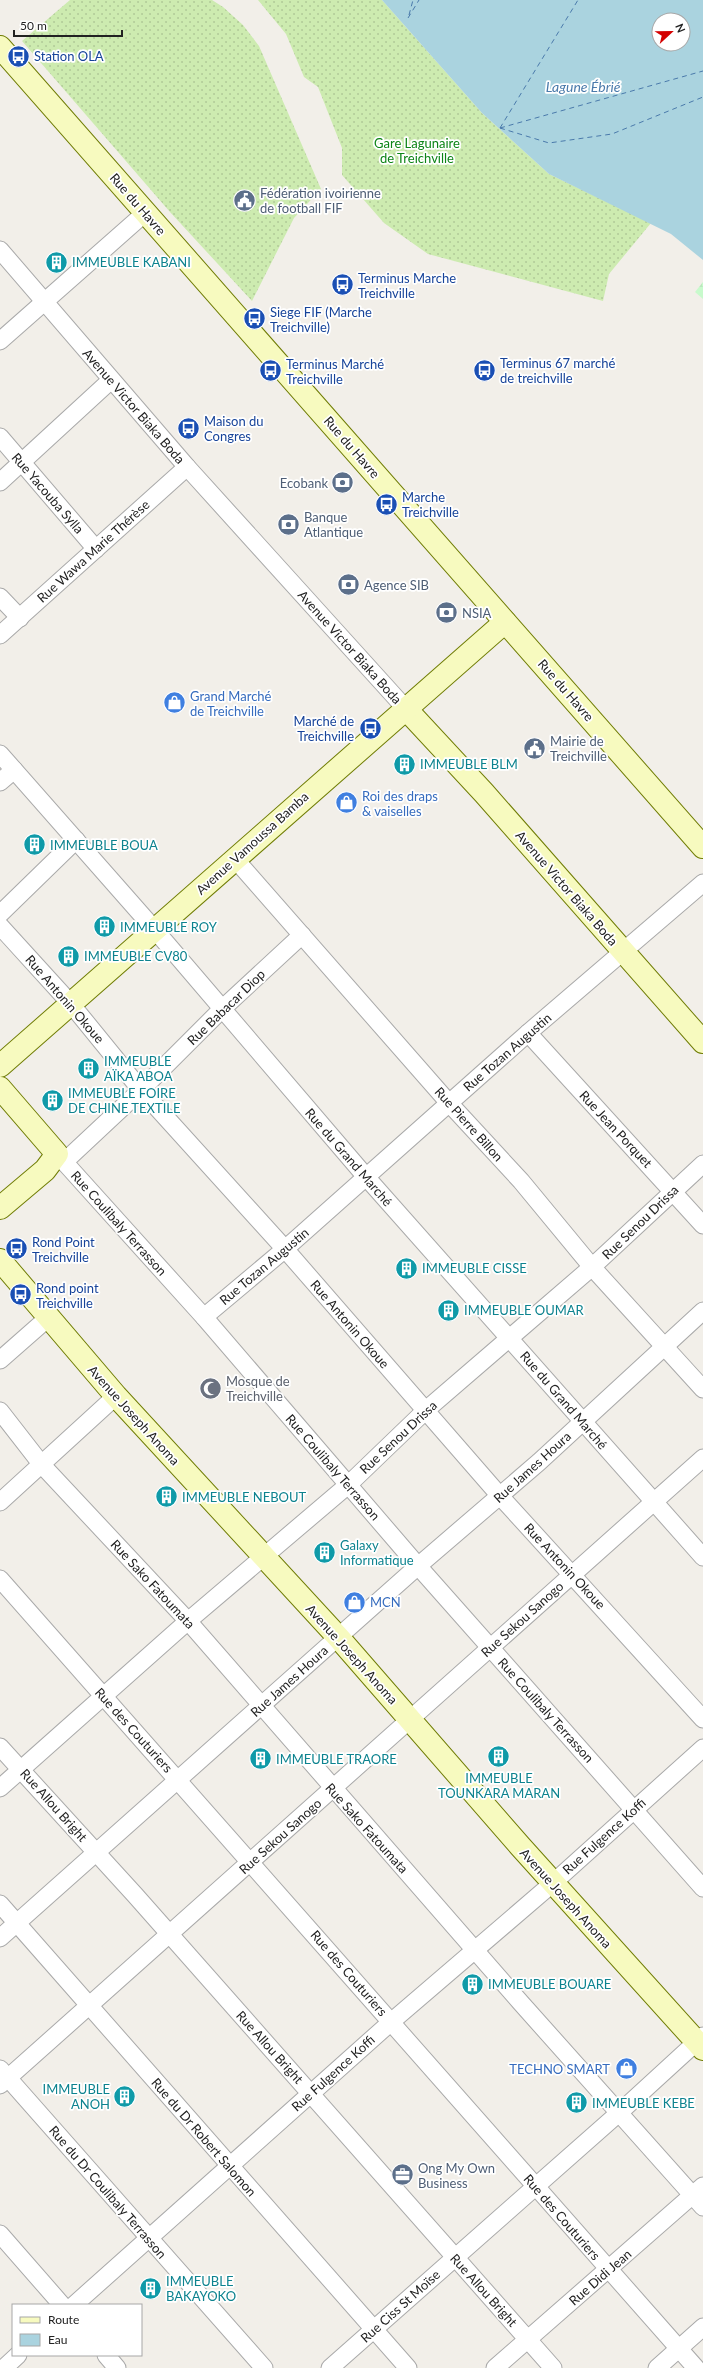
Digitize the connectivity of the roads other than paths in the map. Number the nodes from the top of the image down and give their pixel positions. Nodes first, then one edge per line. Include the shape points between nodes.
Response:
1 (0, 48) edge
2 (145, 213) junction
3 (0, 250) edge
4 (43, 302) junction
5 (0, 341) edge
6 (111, 380) junction
7 (0, 437) edge
8 (22, 462) junction
9 (187, 467) junction
10 (0, 482) edge
11 (96, 549) junction
12 (0, 597) edge
13 (20, 618) junction
14 (505, 622) junction
15 (0, 635) edge
16 (406, 709) junction
17 (0, 754) edge
18 (14, 770) junction
19 (0, 782) edge
20 (76, 840) junction
21 (703, 847) edge
22 (235, 859) junction
23 (703, 883) edge
24 (0, 914) edge
25 (0, 926) edge
26 (155, 930) junction
27 (302, 935) junction
28 (623, 952) junction
29 (71, 1004) junction
30 (222, 1009) junction
31 (528, 1033) junction
32 (703, 1042) edge
33 (0, 1066) edge
34 (0, 1088) edge
35 (141, 1090) junction
36 (449, 1103) junction
37 (60, 1158) junction
38 (703, 1164) edge
39 (367, 1178) junction
40 (672, 1190) junction
41 (0, 1208) edge
42 (703, 1225) edge
43 (285, 1249) junction
44 (0, 1260) edge
45 (592, 1267) junction
46 (703, 1311) edge
47 (50, 1317) junction
48 (204, 1317) junction
49 (510, 1339) junction
50 (664, 1346) junction
51 (0, 1360) edge
52 (703, 1389) edge
53 (116, 1396) junction
54 (426, 1410) junction
55 (0, 1411) edge
56 (582, 1422) junction
57 (703, 1458) edge
58 (42, 1465) junction
59 (348, 1485) junction
60 (500, 1496) junction
61 (653, 1501) junction
62 (0, 1502) edge
63 (703, 1557) edge
64 (264, 1558) junction
65 (418, 1566) junction
66 (573, 1574) junction
67 (0, 1579) edge
68 (188, 1621) junction
69 (338, 1637) junction
70 (490, 1647) junction
71 (104, 1696) junction
72 (261, 1706) junction
73 (703, 1719) edge
74 (410, 1720) junction
75 (0, 1747) edge
76 (703, 1748) edge
77 (22, 1769) junction
78 (178, 1780) junction
79 (0, 1788) edge
80 (333, 1789) junction
81 (634, 1809) junction
82 (96, 1851) junction
83 (250, 1863) junction
84 (552, 1883) junction
85 (703, 1888) edge
86 (0, 1904) edge
87 (17, 1923) junction
88 (169, 1934) junction
89 (0, 1938) edge
90 (474, 1949) junction
91 (89, 2005) junction
92 (391, 2022) junction
93 (701, 2043) edge
94 (3, 2077) edge
95 (311, 2093) junction
96 (620, 2112) junction
97 (229, 2166) junction
98 (535, 2187) junction
99 (699, 2196) edge
100 (0, 2234) edge
101 (149, 2238) junction
102 (455, 2257) junction
103 (608, 2270) junction
104 (61, 2304) edge
105 (75, 2304) edge
106 (703, 2327) edge
107 (373, 2329) junction
108 (528, 2339) junction
109 (679, 2349) junction
110 (17, 2356) edge
111 (107, 2356) edge
112 (4, 2368) edge
113 (117, 2368) edge
114 (264, 2368) edge
115 (330, 2368) edge
116 (408, 2368) edge
117 (496, 2368) edge
118 (553, 2368) edge
119 (657, 2368) edge
120 (696, 2368) edge

1 - 2 street, Rue du Havre
2 - 4 street
2 - 14 street, Rue du Havre
3 - 4 street, Avenue Victor Biaka Boda
4 - 5 street
4 - 6 street, Avenue Victor Biaka Boda
6 - 8 street
6 - 9 street, Avenue Victor Biaka Boda
7 - 8 street, Rue Yacouba Sylla
8 - 10 street
8 - 11 street, Rue Yacouba Sylla
9 - 11 street, Rue Wawa Marie Thérèse
9 - 16 street, Avenue Victor Biaka Boda
11 - 13 street, Rue Wawa Marie Thérèse
12 - 13 street
13 - 15 street, Rue Wawa Marie Thérèse
14 - 16 street, Avenue Vamoussa Bamba
14 - 21 street, Rue du Havre
16 - 22 street, Avenue Vamoussa Bamba
16 - 28 street, Avenue Victor Biaka Boda via 484,793
17 - 18 street, Rue du Grand Marché
18 - 19 street
18 - 20 street, Rue du Grand Marché
20 - 24 street
20 - 26 street, Rue du Grand Marché
22 - 26 street, Avenue Vamoussa Bamba
22 - 27 street, Rue Pierre Billon
23 - 28 street, Rue Tozan Augustin
25 - 29 street, Rue Antonin Okoue
26 - 29 street, Avenue Vamoussa Bamba
26 - 30 street, Rue du Grand Marché
27 - 30 street, Rue Babacar Diop
27 - 36 street, Rue Pierre Billon
28 - 31 street, Rue Tozan Augustin
28 - 32 street, Avenue Victor Biaka Boda
29 - 33 street, Avenue Vamoussa Bamba
29 - 35 street, Rue Antonin Okoue
30 - 35 street, Rue Babacar Diop
30 - 39 street, Rue du Grand Marché
31 - 36 street, Rue Tozan Augustin
31 - 40 street, Rue Jean Porquet
34 - 37 street
35 - 37 street, Rue Babacar Diop
35 - 43 street, Rue Antonin Okoue
36 - 39 street, Rue Tozan Augustin
36 - 45 street, Rue Pierre Billon via 522,1181
37 - 41 street
37 - 48 street, Rue Coulibaly Terrasson
38 - 40 street, Rue Senou Drissa
39 - 43 street, Rue Tozan Augustin
39 - 49 street, Rue du Grand Marché
40 - 42 street, Rue Jean Porquet
40 - 45 street, Rue Senou Drissa
43 - 48 street, Rue Tozan Augustin
43 - 54 street, Rue Antonin Okoue
44 - 47 street, Avenue Joseph Anoma
45 - 49 street, Rue Senou Drissa
45 - 50 street, Rue Pierre Billon
46 - 50 street, Rue James Houra
47 - 51 street
47 - 53 street, Avenue Joseph Anoma
48 - 59 street, Rue Coulibaly Terrasson
49 - 54 street, Rue Senou Drissa
49 - 56 street, Rue du Grand Marché
50 - 52 street, Rue Pierre Billon
50 - 56 street, Rue James Houra
53 - 58 street
53 - 64 street, Avenue Joseph Anoma
54 - 59 street, Rue Senou Drissa
54 - 60 street, Rue Antonin Okoue
55 - 58 street, Rue Sako Fatoumata
56 - 60 street, Rue James Houra
56 - 61 street, Rue du Grand Marché
57 - 61 street, Rue Sekou Sanogo
58 - 62 street
58 - 68 street, Rue Sako Fatoumata
59 - 64 street, Rue Senou Drissa
59 - 65 street, Rue Coulibaly Terrasson
60 - 65 street, Rue James Houra
60 - 66 street, Rue Antonin Okoue
61 - 63 street, Rue du Grand Marché
61 - 66 street, Rue Sekou Sanogo
64 - 68 street, Rue Senou Drissa
64 - 69 street, Avenue Joseph Anoma
65 - 69 street, Rue James Houra
65 - 70 street, Rue Coulibaly Terrasson
66 - 70 street, Rue Sekou Sanogo
66 - 73 street, Rue Antonin Okoue
67 - 71 street, Rue des Couturiers
68 - 71 street, Rue Senou Drissa
68 - 72 street, Rue Sako Fatoumata
69 - 72 street, Rue James Houra
69 - 74 street, Avenue Joseph Anoma
70 - 74 street, Rue Sekou Sanogo
70 - 81 street, Rue Coulibaly Terrasson
71 - 77 street, Rue Senou Drissa
71 - 78 street, Rue des Couturiers
72 - 78 street, Rue James Houra
72 - 80 street, Rue Sako Fatoumata
74 - 80 street, Rue Sekou Sanogo
74 - 84 street, Avenue Joseph Anoma
75 - 77 street, Rue Allou Bright
76 - 81 street, Rue Fulgence Koffi
77 - 79 street, Rue Senou Drissa
77 - 82 street, Rue Allou Bright
78 - 82 street, Rue James Houra
78 - 83 street, Rue des Couturiers
80 - 83 street, Rue Sekou Sanogo
80 - 90 street, Rue Sako Fatoumata
81 - 84 street, Rue Fulgence Koffi
81 - 85 street, Rue Coulibaly Terrasson
82 - 87 street, Rue James Houra
82 - 88 street, Rue Allou Bright
83 - 88 street, Rue Sekou Sanogo
83 - 92 street, Rue des Couturiers
84 - 90 street, Rue Fulgence Koffi
84 - 93 street, Avenue Joseph Anoma
86 - 87 street, Rue du Dr Robert Salomon
87 - 89 street, Rue James Houra
87 - 91 street, Rue du Dr Robert Salomon
88 - 91 street, Rue Sekou Sanogo
88 - 95 street, Rue Allou Bright
90 - 92 street, Rue Fulgence Koffi
90 - 96 street, Rue Sako Fatoumata
91 - 94 street, Rue Sekou Sanogo
91 - 97 street, Rue du Dr Robert Salomon
92 - 95 street, Rue Fulgence Koffi
92 - 98 street, Rue des Couturiers
93 - 96 street, Rue Ciss St Moïse
94 - 101 street, Rue du Dr Coulibaly Terrasson
95 - 97 street, Rue Fulgence Koffi
95 - 102 street, Rue Allou Bright
96 - 98 street, Rue Ciss St Moïse
96 - 99 street, Rue Sako Fatoumata
97 - 101 street, Rue Fulgence Koffi
97 - 107 street, Rue du Dr Robert Salomon
98 - 102 street, Rue Ciss St Moïse
98 - 103 street, Rue des Couturiers
99 - 103 street, Rue Didi Jean
100 - 104 street
101 - 105 street, Rue Fulgence Koffi
101 - 114 street, Rue du Dr Coulibaly Terrasson
102 - 107 street, Rue Ciss St Moïse
102 - 108 street, Rue Allou Bright
103 - 108 street, Rue Didi Jean
103 - 109 street, Rue des Couturiers
106 - 109 street
107 - 115 street, Rue Ciss St Moïse
107 - 116 street, Rue du Dr Robert Salomon
108 - 117 street, Rue Didi Jean
108 - 118 street, Rue Allou Bright
109 - 119 street
109 - 120 street, Rue des Couturiers
110 - 112 street
111 - 113 street

